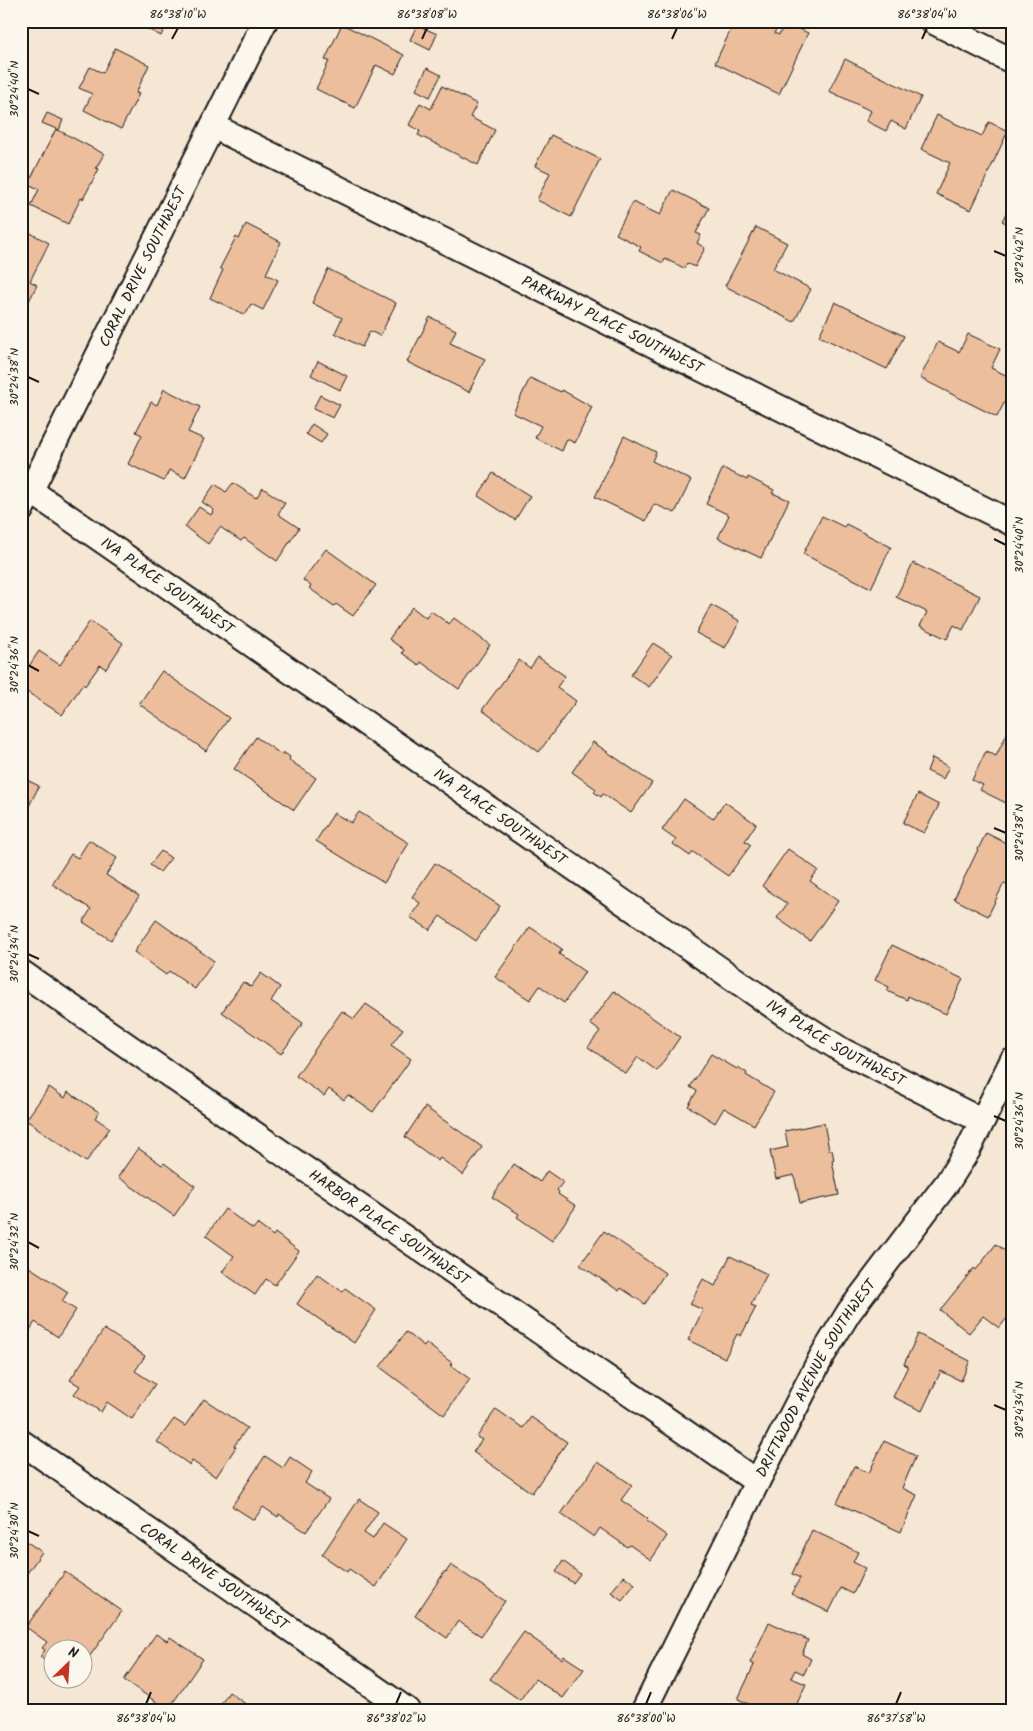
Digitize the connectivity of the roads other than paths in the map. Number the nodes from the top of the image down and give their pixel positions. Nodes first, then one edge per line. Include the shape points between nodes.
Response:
1 (265, 21) edge
2 (932, 21) edge
3 (1012, 61) edge
4 (212, 126) junction
5 (26, 500) edge
6 (1012, 523) edge
7 (21, 972) edge
8 (1012, 1061) edge
9 (982, 1121) junction
10 (21, 1442) edge
11 (757, 1482) junction
12 (407, 1710) edge
13 (644, 1710) edge

1 - 4 street, CORAL DRIVE SOUTHWEST
2 - 3 street
4 - 5 street, CORAL DRIVE SOUTHWEST
4 - 6 street, PARKWAY PLACE SOUTHWEST
5 - 9 street, IVA PLACE SOUTHWEST via 783,1014 843,1050
7 - 11 street, HARBOR PLACE SOUTHWEST
8 - 9 street, DRIFTWOOD AVENUE SOUTHWEST
9 - 11 street, DRIFTWOOD AVENUE SOUTHWEST via 947,1183 845,1319 822,1356
10 - 12 street, CORAL DRIVE SOUTHWEST
11 - 13 street, DRIFTWOOD AVENUE SOUTHWEST

